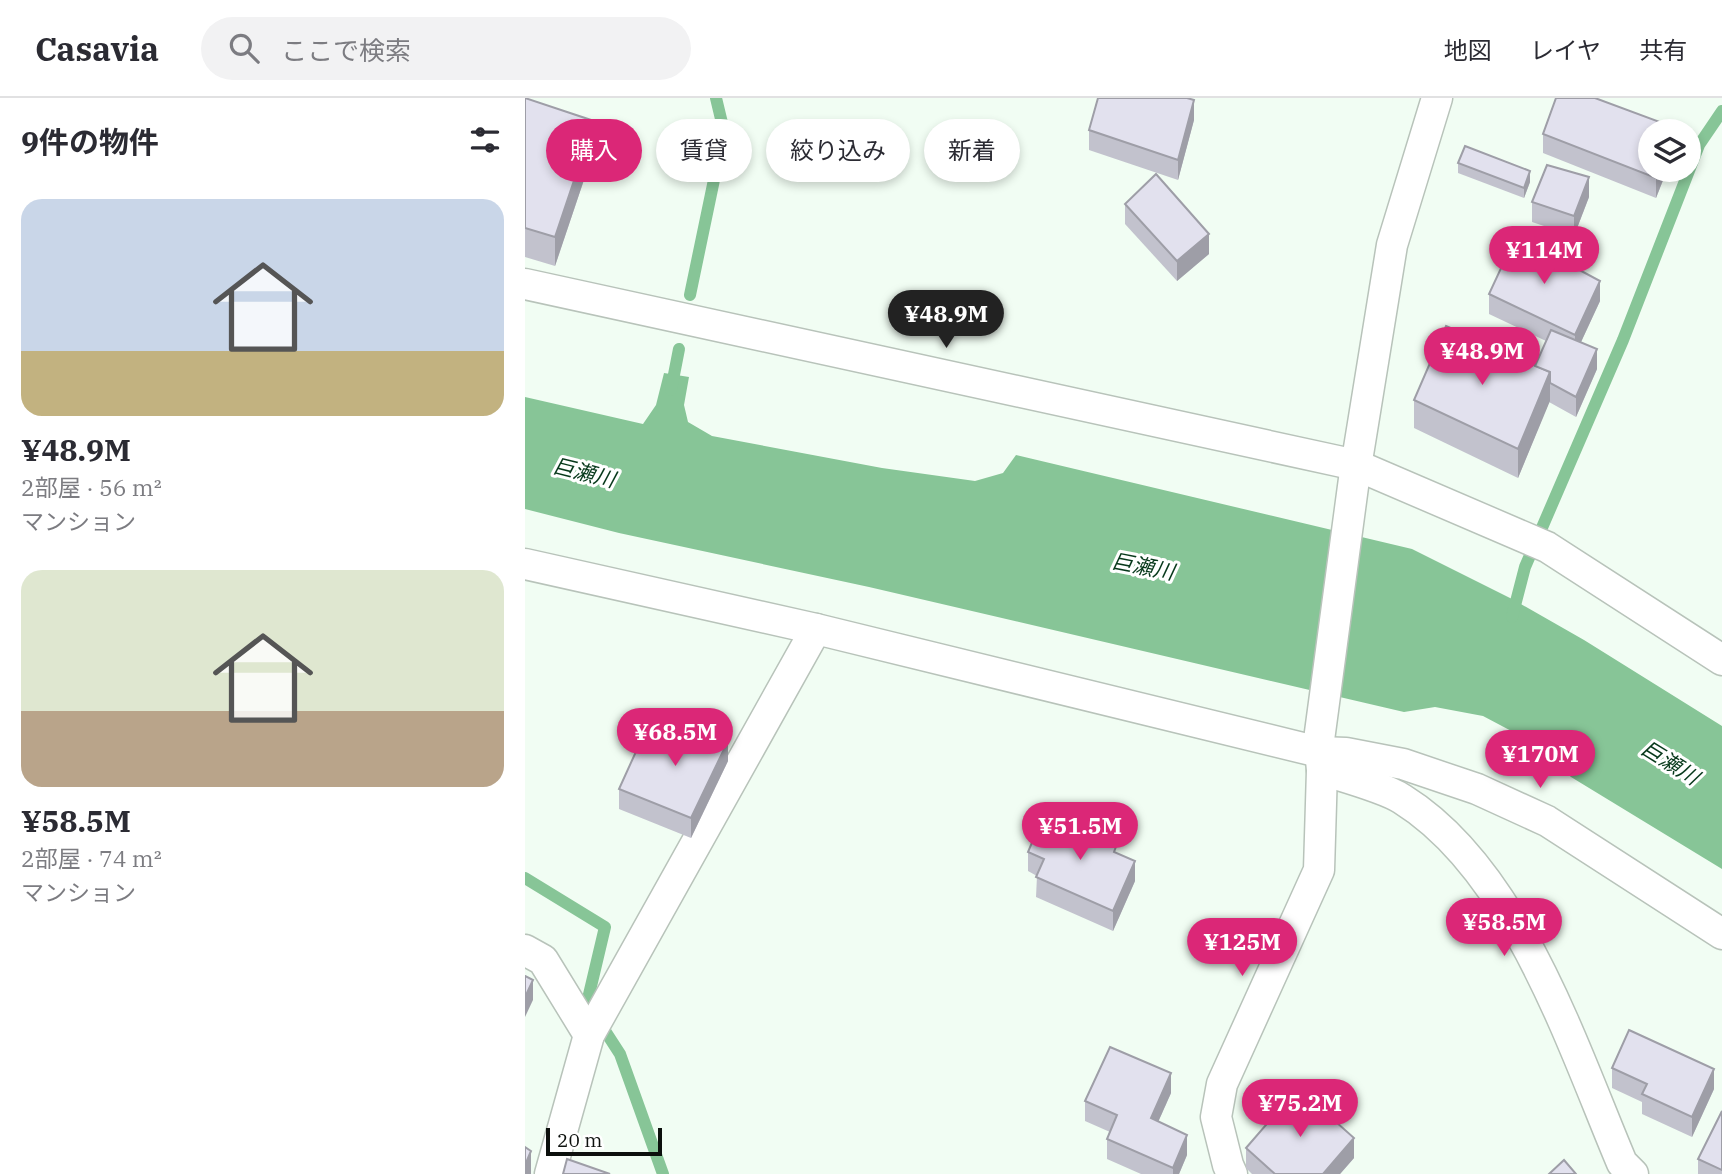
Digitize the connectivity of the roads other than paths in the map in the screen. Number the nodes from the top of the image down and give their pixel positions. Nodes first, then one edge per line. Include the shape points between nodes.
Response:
1 (1437, 98) edge
2 (525, 284) edge
3 (1355, 472) junction
4 (525, 564) edge
5 (817, 629) junction
6 (1722, 660) edge
7 (1320, 754) junction
8 (1722, 934) edge
9 (525, 950) edge
10 (595, 1024) junction
11 (550, 1174) edge
12 (1232, 1174) edge
13 (1633, 1174) edge

1 - 3 street via 1392,245
2 - 3 street
3 - 6 street via 1535,541
3 - 7 street
4 - 5 street
5 - 7 street
5 - 10 street
7 - 8 street via 1403,764 1477,789 1547,821
7 - 12 street via 1319,870 1222,1084 1216,1116
7 - 13 street via 1401,798 1445,832 1487,883 1538,964 1622,1163
9 - 10 street via 543,960
10 - 11 street

